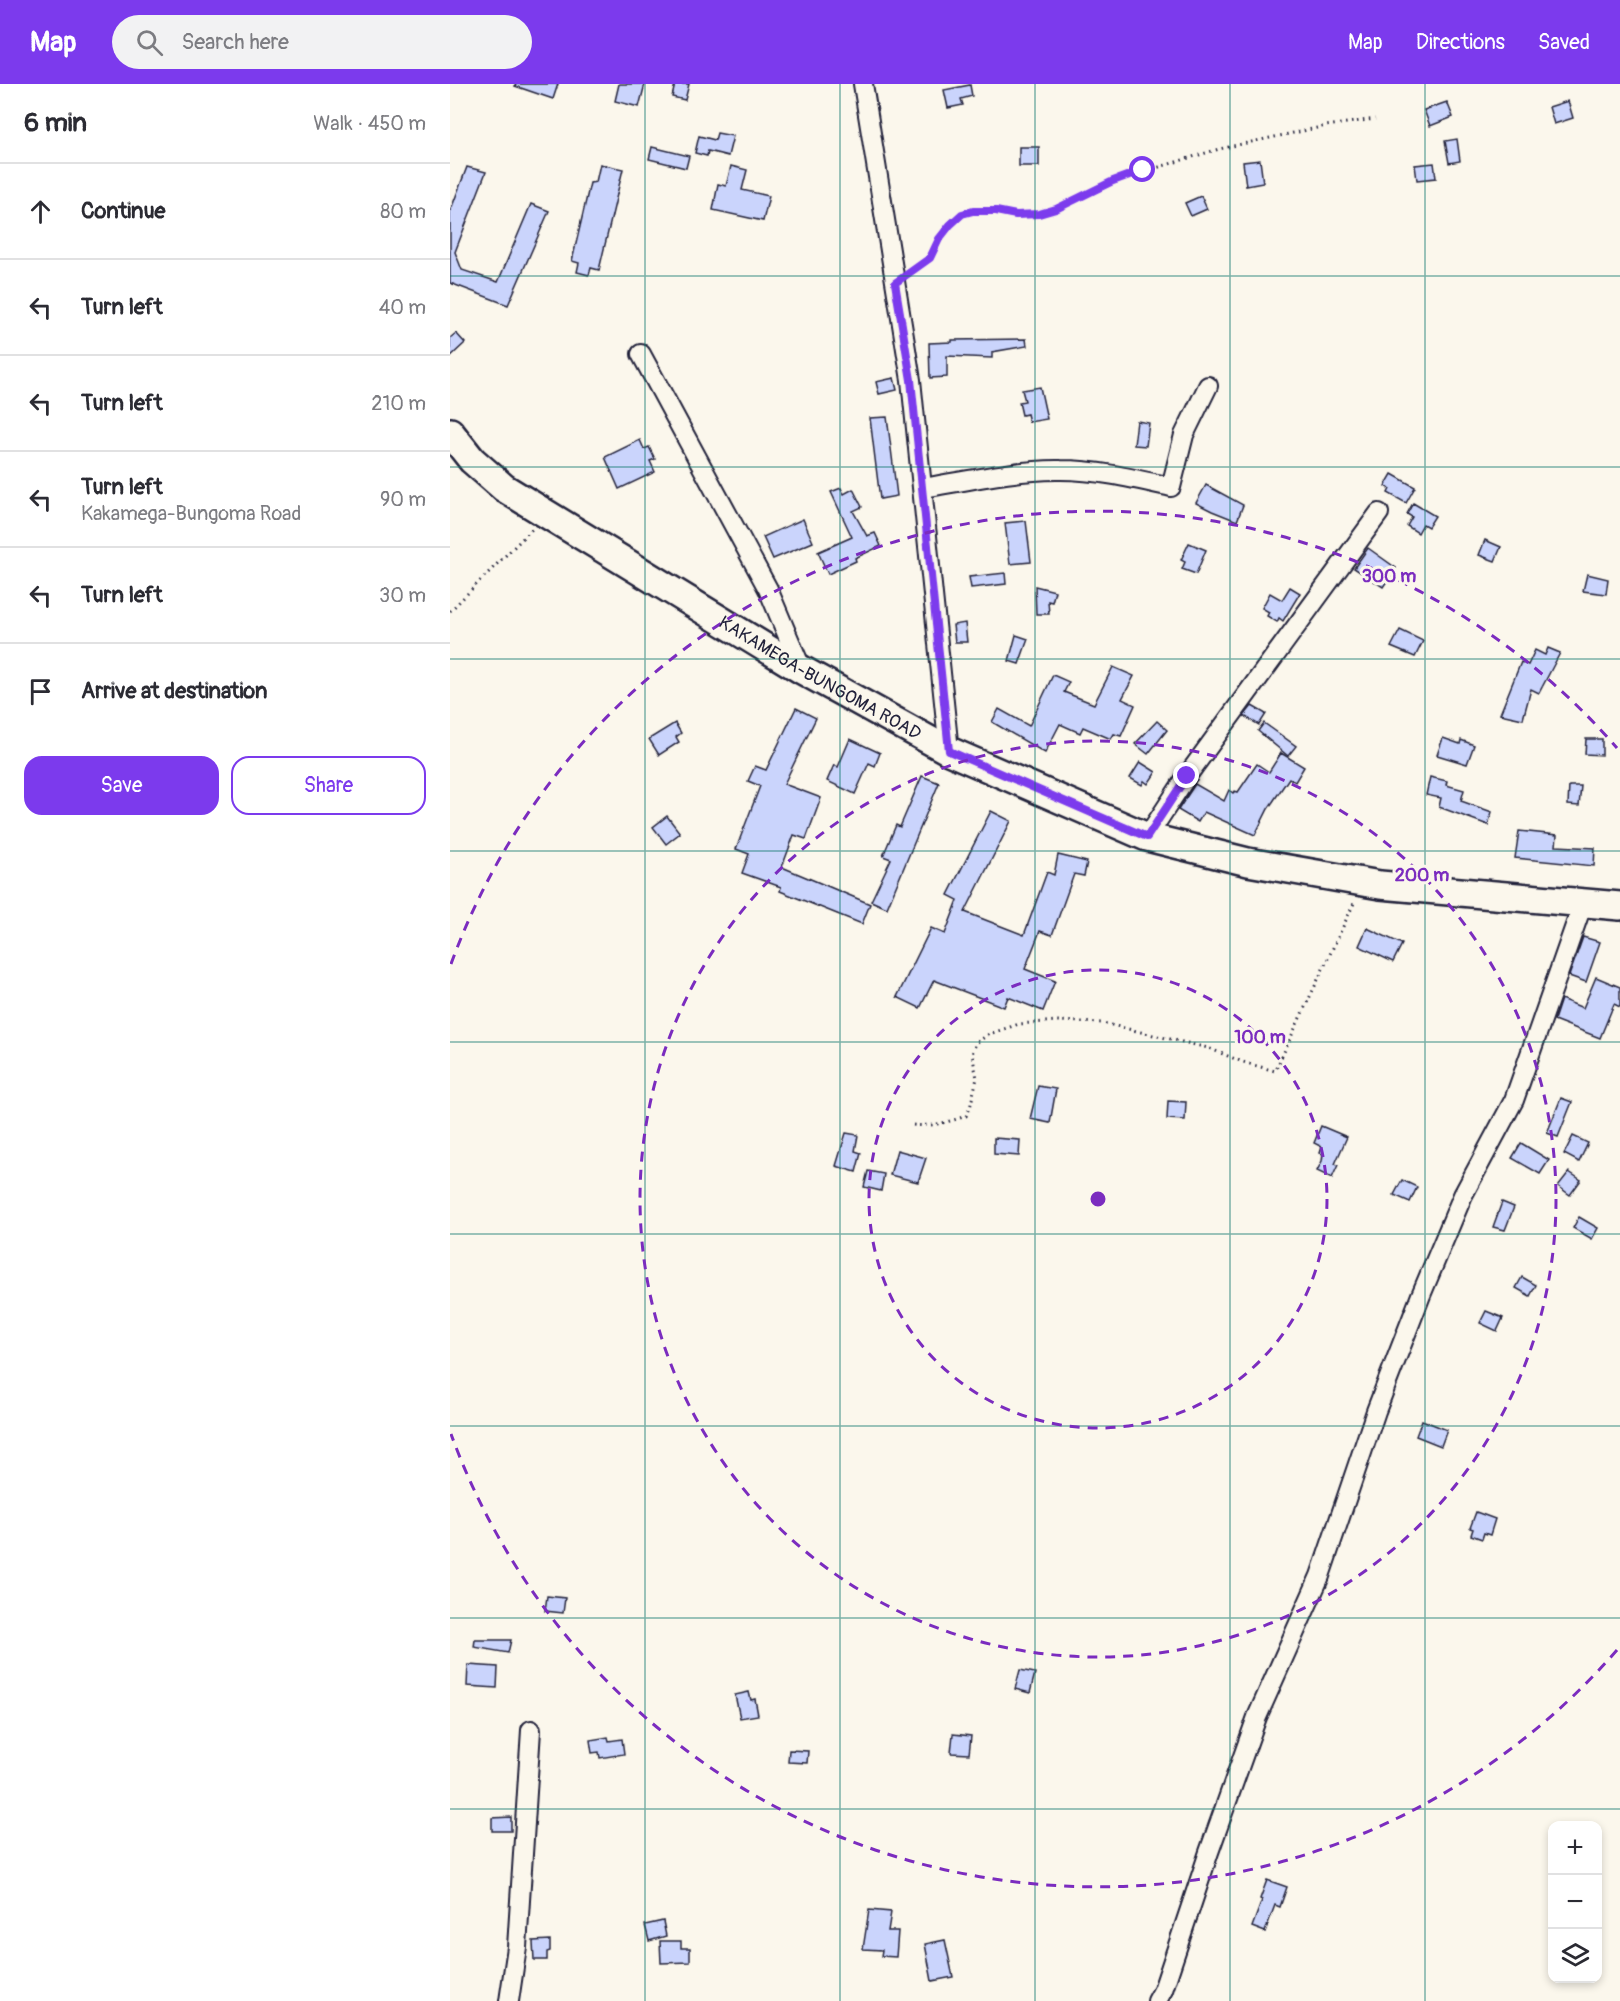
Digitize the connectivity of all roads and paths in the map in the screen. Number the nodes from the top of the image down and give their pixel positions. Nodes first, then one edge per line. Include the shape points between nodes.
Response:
1 (863, 84) edge
2 (1375, 119) dead end
3 (895, 283) junction
4 (641, 354) dead end
5 (1208, 386) dead end
6 (450, 432) edge
7 (923, 488) junction
8 (1379, 513) dead end
9 (546, 515) junction
10 (450, 611) edge
11 (802, 670) junction
12 (949, 751) junction
13 (1147, 837) junction
14 (1363, 883) junction
15 (1619, 902) edge
16 (1582, 903) junction
17 (913, 1125) dead end
18 (531, 1730) dead end
19 (509, 2001) edge
20 (1157, 2001) edge

1 - 3 street
2 - 3 path via 1219,148 1113,181 1039,214 962,214 939,239 930,258
3 - 7 street
4 - 11 street via 768,589
5 - 7 street via 1184,435 1171,487 1060,470
6 - 9 main road, KAKAMEGA-BUNGOMA ROAD via 472,460 504,488
7 - 12 street
8 - 13 street
9 - 10 path
9 - 11 main road, KAKAMEGA-BUNGOMA ROAD
11 - 12 main road, KAKAMEGA-BUNGOMA ROAD
12 - 13 main road, KAKAMEGA-BUNGOMA ROAD
13 - 14 main road, KAKAMEGA-BUNGOMA ROAD via 1248,862
14 - 16 main road, KAKAMEGA-BUNGOMA ROAD
14 - 17 path via 1275,1071 1208,1048 1103,1023 1019,1024 976,1043 972,1054 976,1078 966,1116 946,1123
15 - 16 main road, KAKAMEGA-BUNGOMA ROAD
16 - 20 street via 1514,1100 1463,1195 1421,1295 1376,1411 1320,1576 1257,1717
18 - 19 street via 517,1947

